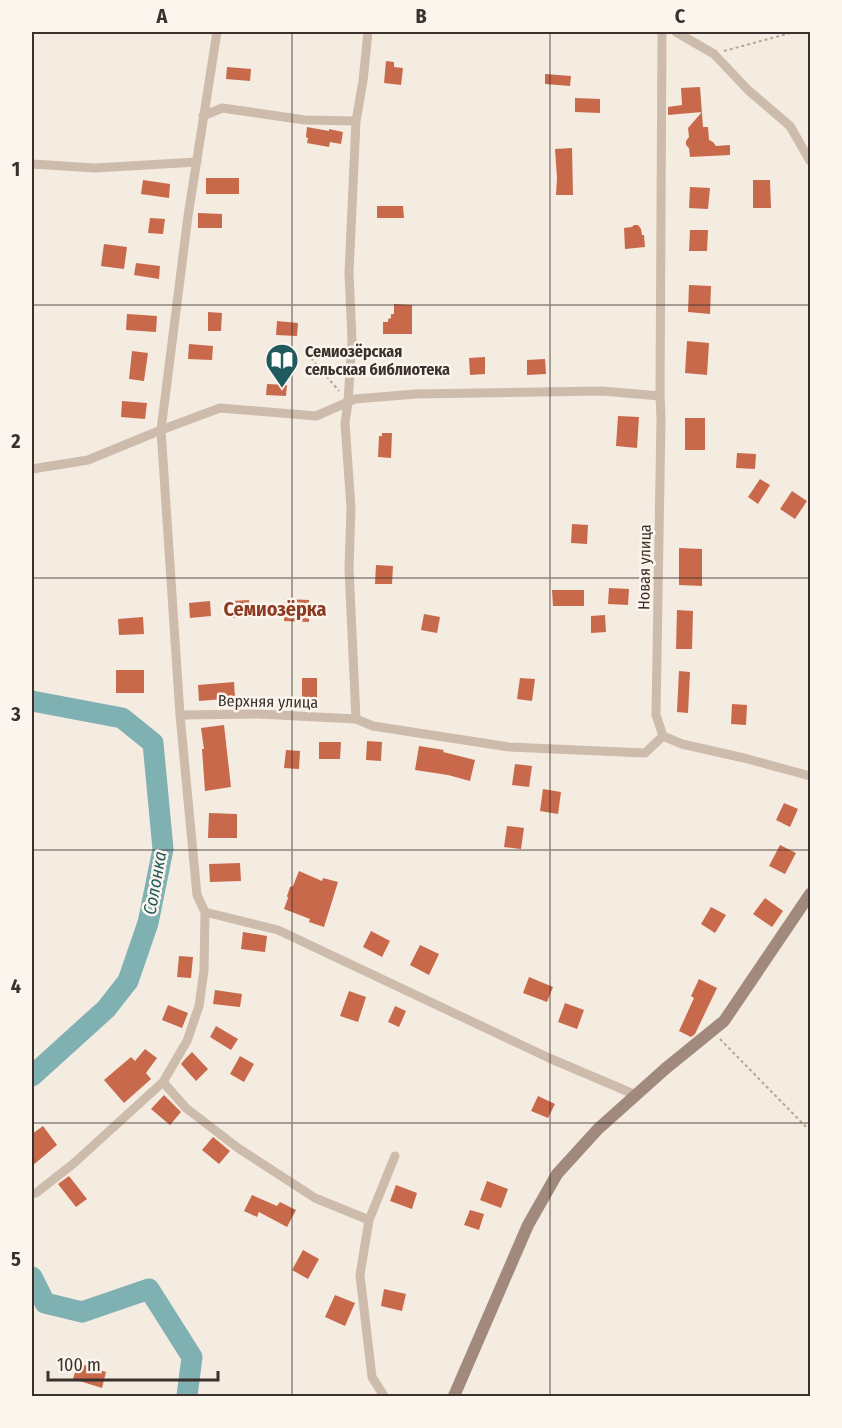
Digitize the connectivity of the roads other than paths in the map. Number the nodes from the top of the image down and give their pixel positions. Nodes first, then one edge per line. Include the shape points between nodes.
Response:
1 (217, 32) edge
2 (368, 32) edge
3 (662, 32) edge
4 (676, 32) edge
5 (203, 116) junction
6 (356, 121) junction
7 (810, 161) edge
8 (197, 162) junction
9 (32, 164) edge
10 (660, 396) junction
11 (348, 402) junction
12 (161, 430) junction
13 (32, 470) edge
14 (180, 715) junction
15 (356, 719) junction
16 (663, 736) junction
17 (810, 776) edge
18 (810, 894) edge
19 (205, 912) junction
20 (163, 1082) junction
21 (636, 1095) junction
22 (395, 1156) dead end
23 (32, 1194) edge
24 (369, 1220) junction
25 (384, 1396) edge
26 (454, 1396) edge

1 - 5 street
2 - 6 street
3 - 10 street, Новая улица
4 - 7 street via 714,54 790,126
5 - 6 street via 222,108 305,120
5 - 8 street
6 - 11 street
8 - 9 street via 95,168
8 - 12 street
10 - 11 street via 602,391 507,392 416,394
10 - 16 street, Новая улица via 656,715
11 - 12 street via 316,416 220,408
11 - 15 street via 345,423
12 - 13 street via 88,460
12 - 14 street
14 - 15 street, Верхняя улица
14 - 19 street via 197,895
15 - 16 street, Верхняя улица via 373,726 509,747 645,753
16 - 17 street
18 - 21 street via 724,1021
19 - 20 street via 199,1006 187,1041
19 - 21 street via 278,930
20 - 23 street via 73,1164
20 - 24 street via 186,1108 238,1148 315,1198
21 - 26 street via 557,1174 528,1225
22 - 24 street
24 - 25 street via 360,1275 372,1377

